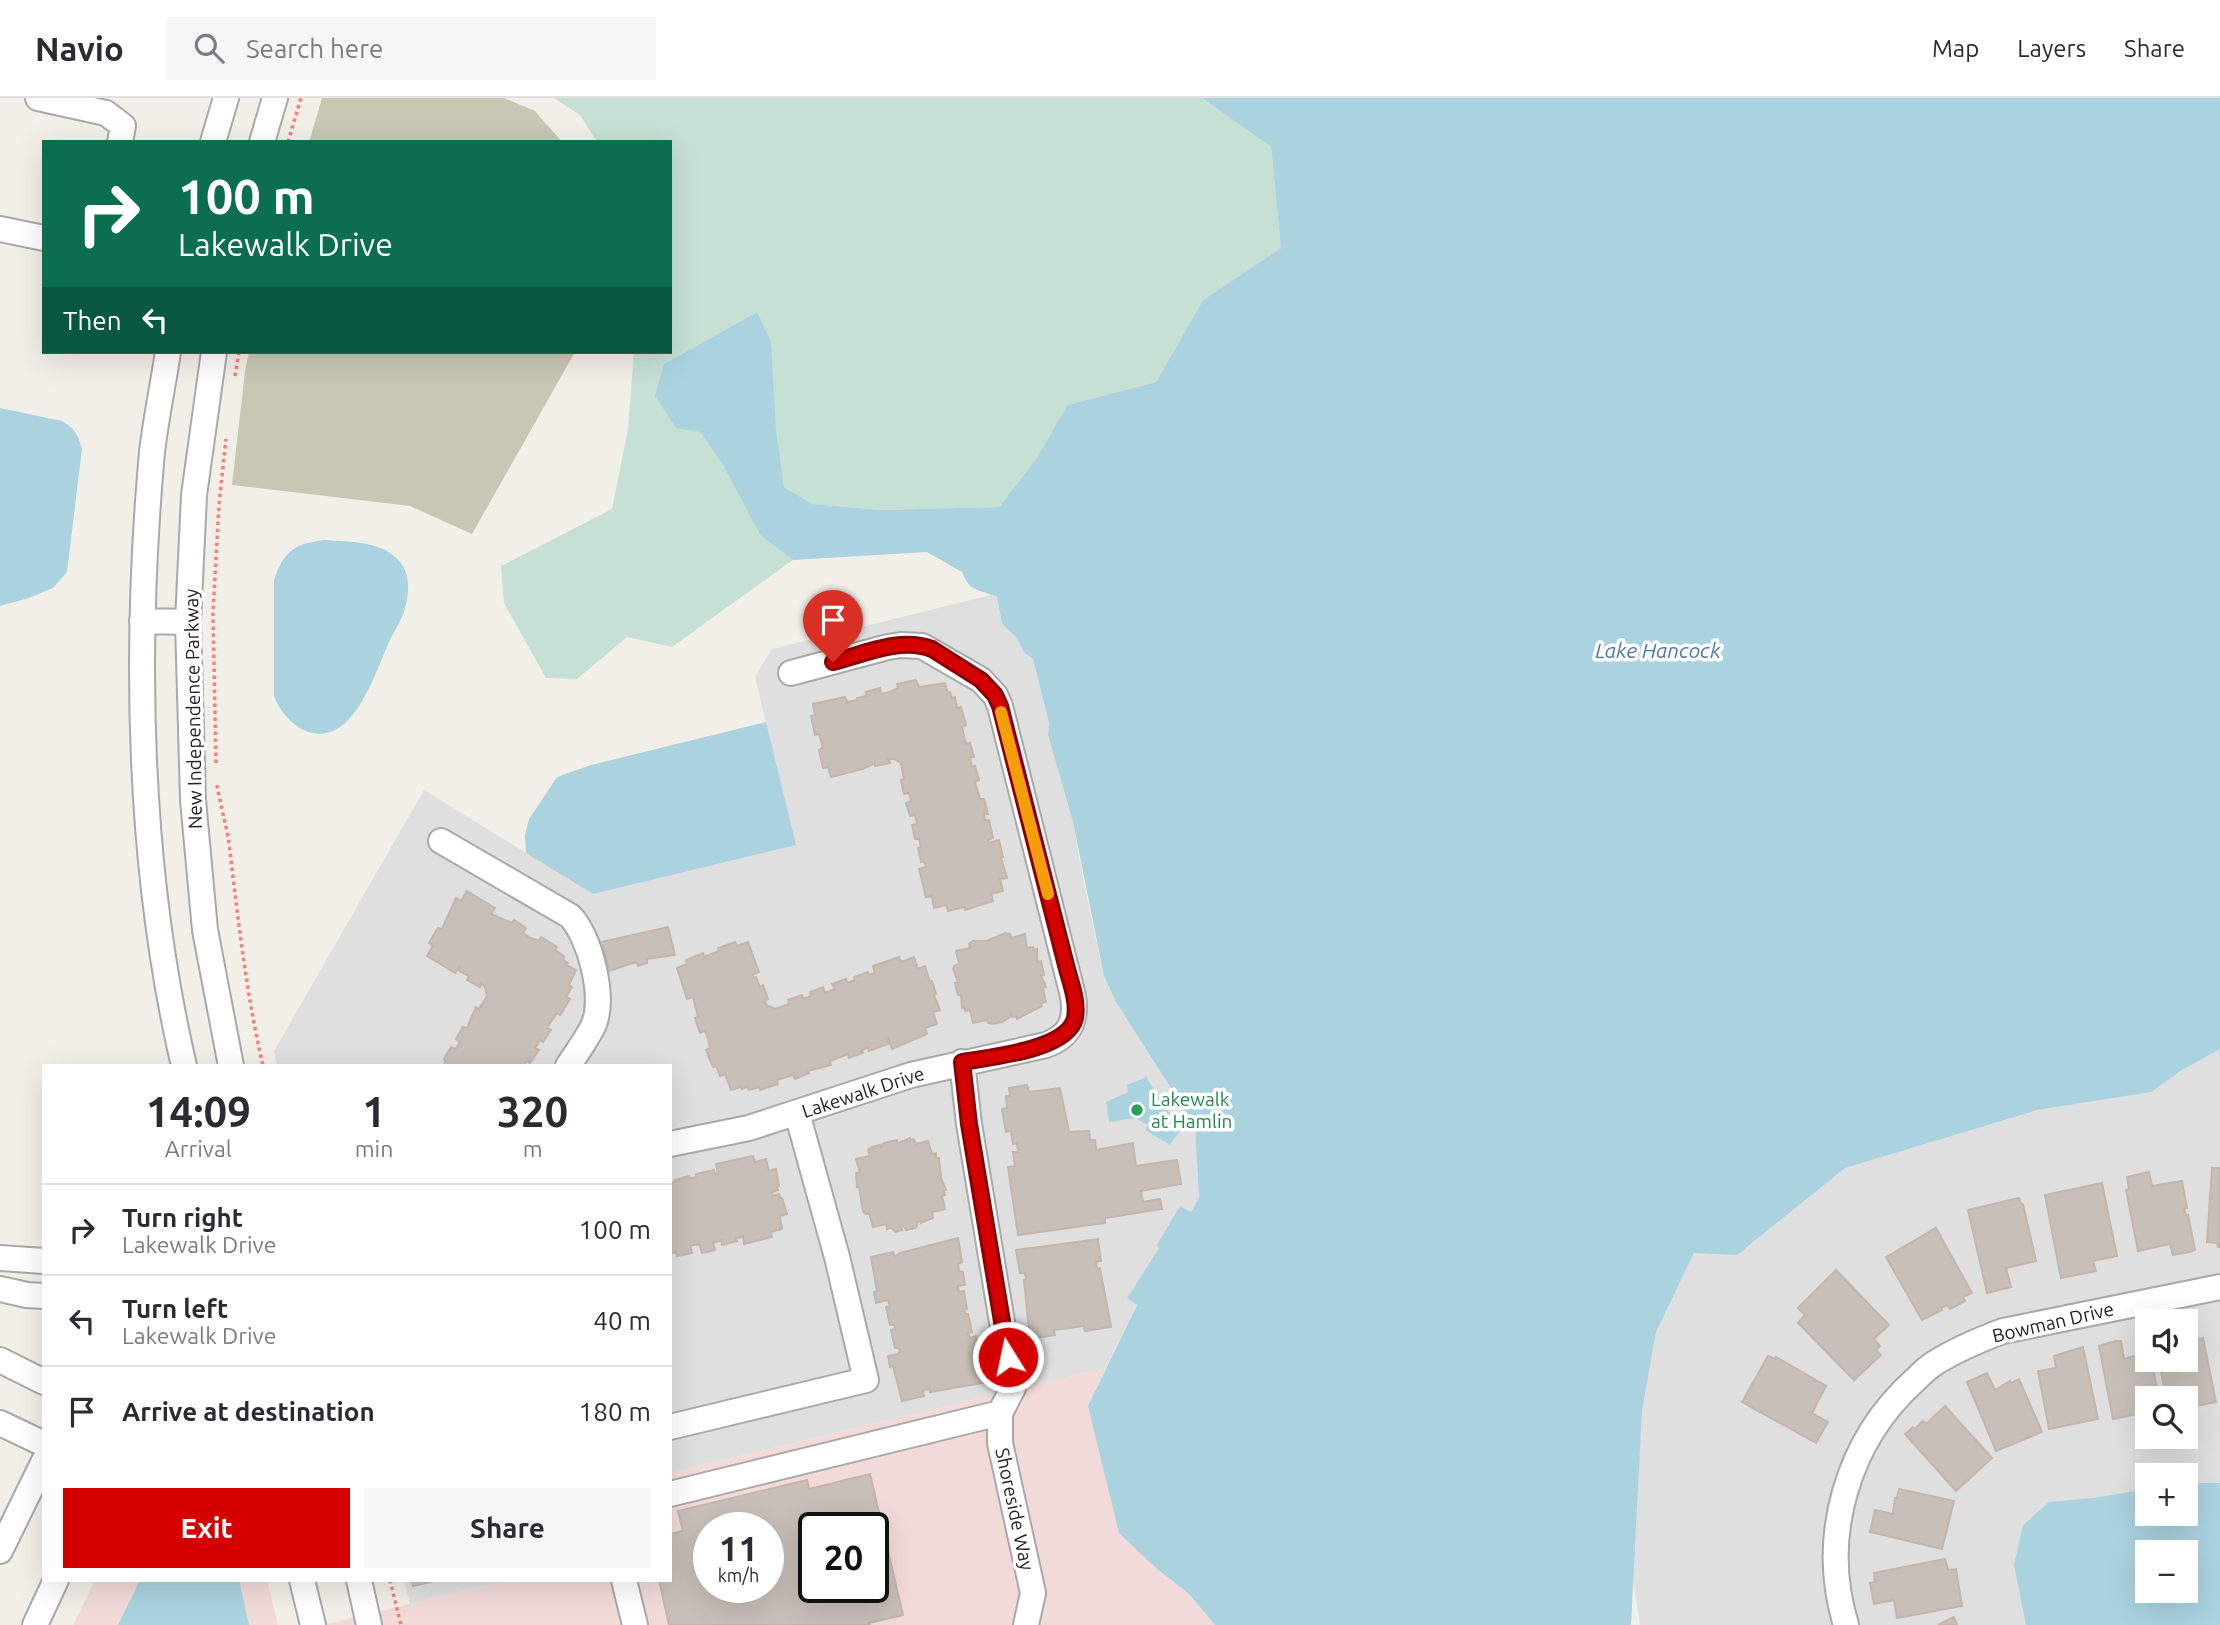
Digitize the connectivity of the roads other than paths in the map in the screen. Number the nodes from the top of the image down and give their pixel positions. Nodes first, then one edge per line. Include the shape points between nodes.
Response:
1 (38, 98) edge
2 (226, 98) edge
3 (275, 98) edge
4 (120, 140) edge
5 (214, 140) edge
6 (263, 140) edge
7 (0, 229) edge
8 (42, 238) edge
9 (168, 354) edge
10 (214, 354) edge
11 (142, 621) junction
12 (188, 622) junction
13 (791, 673) dead end
14 (441, 841) dead end
15 (962, 1062) junction
16 (184, 1064) edge
17 (231, 1064) edge
18 (569, 1064) edge
19 (797, 1113) junction
20 (672, 1143) edge
21 (0, 1258) edge
22 (42, 1261) edge
23 (2220, 1287) edge
24 (0, 1289) edge
25 (42, 1296) edge
26 (0, 1360) edge
27 (42, 1381) edge
28 (1000, 1413) junction
29 (0, 1423) edge
30 (672, 1427) edge
31 (42, 1443) edge
32 (42, 1465) edge
33 (672, 1494) edge
34 (0, 1550) edge
35 (55, 1582) edge
36 (302, 1582) edge
37 (359, 1582) edge
38 (624, 1582) edge
39 (35, 1625) edge
40 (313, 1625) edge
41 (369, 1625) edge
42 (635, 1625) edge
43 (1026, 1625) edge
44 (1846, 1625) edge

1 - 4 street via 106,113 123,126
2 - 5 street
3 - 6 street
7 - 8 street
9 - 11 street via 152,450
10 - 12 street, New Independence Parkway via 194,495
11 - 12 street
11 - 16 street via 148,816 160,935
12 - 17 street, New Independence Parkway via 192,800 205,930
13 - 15 street, Lakewalk Drive via 888,647 922,646 981,680 1000,706 1073,996 1074,1020 1056,1041
14 - 18 street via 570,916 584,935 598,1000 594,1025
15 - 19 street, Lakewalk Drive
15 - 28 street, Shoreside Way via 1013,1388
19 - 20 street, Lakewalk Drive via 749,1128
19 - 30 street via 866,1380
21 - 22 street
23 - 44 street, Bowman Drive via 2003,1331 1971,1342 1933,1364 1906,1388 1871,1430 1854,1461 1840,1503 1836,1562
24 - 25 street
26 - 27 street
28 - 33 street
28 - 43 street, Shoreside Way via 1000,1443 1033,1593
29 - 31 street
32 - 34 street
35 - 39 street
36 - 40 street
37 - 41 street
38 - 42 street

